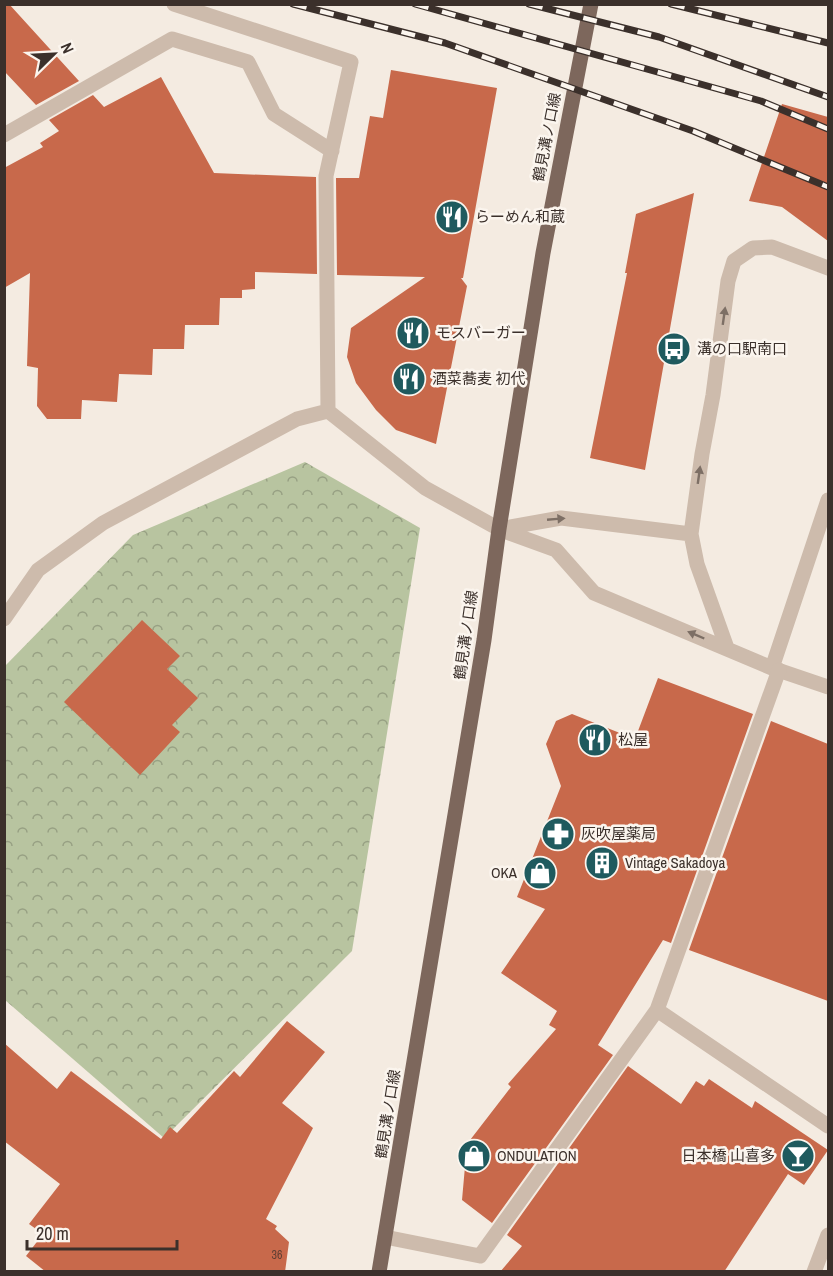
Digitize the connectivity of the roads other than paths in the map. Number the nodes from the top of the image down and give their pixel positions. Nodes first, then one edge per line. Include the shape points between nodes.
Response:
1 (174, 4) edge
2 (591, 4) edge
3 (4, 135) edge
4 (332, 151) junction
5 (828, 268) edge
6 (327, 411) junction
7 (828, 500) edge
8 (499, 529) junction
9 (691, 534) junction
10 (4, 619) edge
11 (727, 648) junction
12 (775, 669) junction
13 (828, 687) edge
14 (657, 1010) junction
15 (828, 1126) edge
16 (828, 1235) edge
17 (385, 1238) junction
18 (379, 1272) edge
19 (814, 1272) edge

1 - 4 street via 351,62
2 - 8 main road, 鶴見溝ノ口線 via 543,253
3 - 4 street via 172,39 248,62 274,114
4 - 6 street via 326,176
9 -> 5 street via 734,261 753,249 772,247
6 - 8 street via 425,488
6 - 10 street via 297,419 103,523 38,570
7 - 12 street
8 -> 9 street via 561,518
11 -> 8 street via 594,593 556,550
8 - 17 main road, 鶴見溝ノ口線
9 - 11 street via 697,564
11 - 12 street
12 - 13 street
12 - 14 street
14 - 15 street
14 - 17 street via 480,1256
16 - 19 street
17 - 18 main road, 鶴見溝ノ口線

